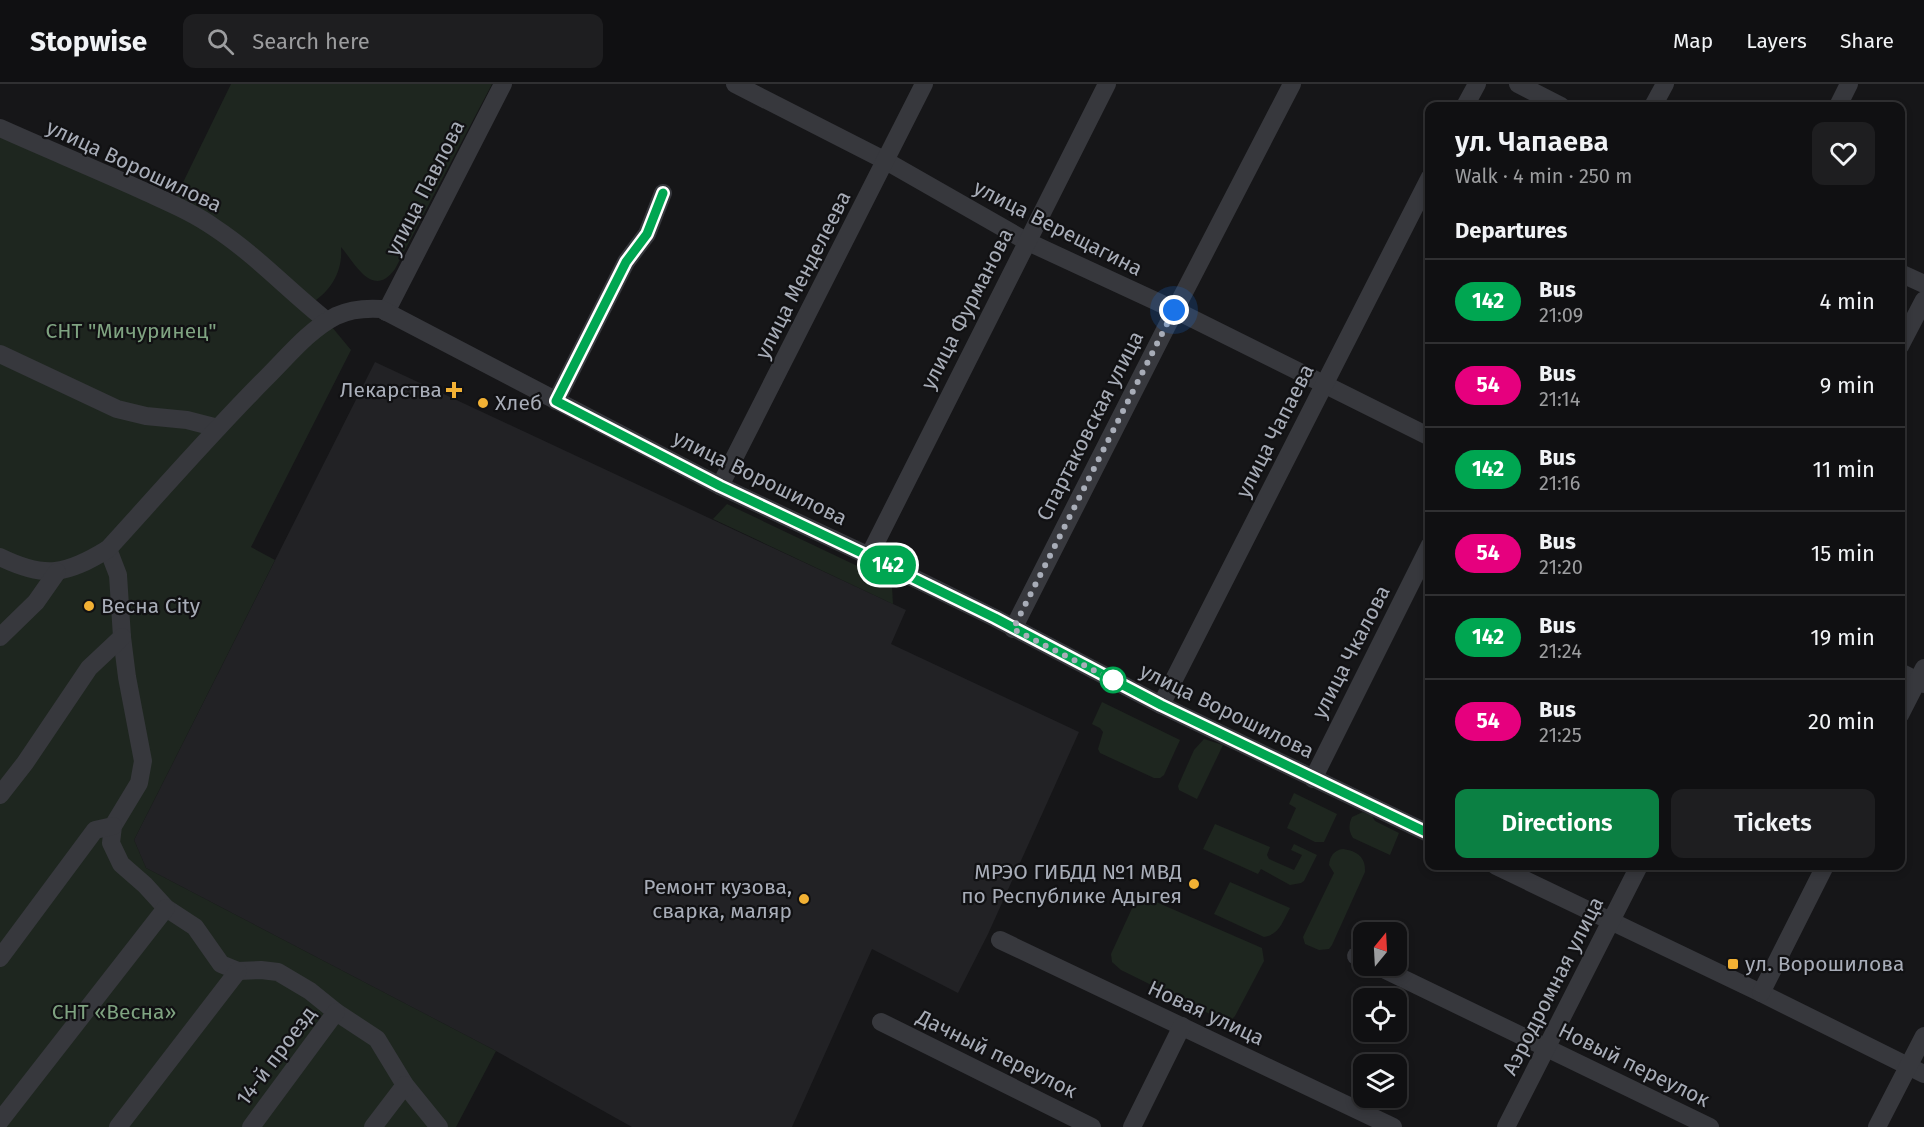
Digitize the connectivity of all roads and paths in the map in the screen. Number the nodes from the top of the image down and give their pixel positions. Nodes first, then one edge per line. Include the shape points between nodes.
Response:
1 (503, 84) edge
2 (735, 84) edge
3 (924, 84) edge
4 (1107, 84) edge
5 (1292, 84) edge
6 (1477, 84) edge
7 (1518, 84) edge
8 (1665, 84) edge
9 (1849, 84) edge
10 (1467, 102) edge
11 (1553, 102) edge
12 (1655, 102) edge
13 (1840, 102) edge
14 (0, 128) edge
15 (886, 161) junction
16 (1425, 187) edge
17 (663, 193) dead end
18 (1026, 241) junction
19 (1905, 275) edge
20 (1924, 284) edge
21 (1924, 300) edge
22 (1174, 310) junction
23 (386, 312) junction
24 (327, 321) junction
25 (1905, 336) edge
26 (0, 354) edge
27 (1324, 383) junction
28 (556, 401) junction
29 (218, 428) junction
30 (1425, 434) edge
31 (720, 486) junction
32 (108, 549) junction
33 (1425, 555) edge
34 (868, 556) junction
35 (0, 557) edge
36 (57, 572) junction
37 (1013, 629) junction
38 (0, 637) edge
39 (122, 637) junction
40 (1905, 673) edge
41 (1922, 678) edge
42 (1161, 705) junction
43 (1905, 707) edge
44 (1313, 778) junction
45 (0, 795) edge
46 (113, 826) junction
47 (1425, 832) edge
48 (1504, 870) edge
49 (1638, 870) edge
50 (1823, 870) edge
51 (166, 908) junction
52 (1612, 922) junction
53 (1000, 940) dead end
54 (0, 958) edge
55 (238, 971) junction
56 (1398, 976) edge
57 (1761, 993) junction
58 (336, 1012) junction
59 (881, 1022) dead end
60 (1182, 1026) junction
61 (1924, 1036) edge
62 (1546, 1047) junction
63 (1916, 1071) edge
64 (405, 1085) junction
65 (0, 1121) edge
66 (118, 1127) edge
67 (251, 1127) edge
68 (373, 1127) edge
69 (439, 1127) edge
70 (1092, 1127) edge
71 (1132, 1127) edge
72 (1393, 1127) edge
73 (1506, 1127) edge
74 (1710, 1127) edge
75 (1877, 1127) edge

1 - 23 street, улица Павлова
2 - 15 street, улица Верещагина
3 - 15 street, улица Менделеева
4 - 18 street, улица Фурманова
5 - 22 street, Спартаковская улица
6 - 10 street
7 - 11 street
8 - 12 street
9 - 13 street
14 - 24 street, улица Ворошилова via 214,227
15 - 18 street, улица Верещагина
15 - 31 street, улица Менделеева
16 - 27 street, улица Чапаева
17 - 28 street via 647,234 626,262
18 - 22 street, улица Верещагина
18 - 34 street, улица Фурманова
19 - 20 street
21 - 25 street
22 - 27 street, улица Верещагина
22 - 37 street, Спартаковская улица
23 - 24 street via 360,308
23 - 28 street, улица Ворошилова
24 - 29 street
26 - 29 street via 117,409
27 - 30 street, улица Верещагина
27 - 42 street, улица Чапаева
28 - 31 street, улица Ворошилова
29 - 32 street
31 - 34 street, улица Ворошилова
32 - 36 street
32 - 39 street via 118,575
33 - 44 street, улица Чкалова
34 - 37 street, улица Ворошилова
35 - 36 street via 40,571
36 - 38 street via 36,602
37 - 42 street, улица Ворошилова
39 - 45 street via 89,668
39 - 46 street via 143,761 140,783
40 - 41 street
41 - 43 street
42 - 44 street, улица Ворошилова
44 - 47 street, улица Ворошилова
46 - 51 street via 111,843 121,864
46 - 54 street via 95,830
48 - 52 street
49 - 52 street, Аэродромная улица
50 - 57 street
51 - 55 street via 195,927 221,964
51 - 65 street
52 - 57 street
52 - 62 street, Аэродромная улица
53 - 60 street, Новая улица
55 - 58 street via 278,972
55 - 66 street
56 - 62 street, Новый переулок
57 - 63 street
58 - 64 street via 377,1039
58 - 67 street, 14-й проезд
59 - 70 street, Дачный переулок
60 - 71 street
60 - 72 street, Новая улица
61 - 63 street
62 - 73 street, Аэродромная улица
62 - 74 street, Новый переулок
63 - 75 street
64 - 68 street
64 - 69 street

